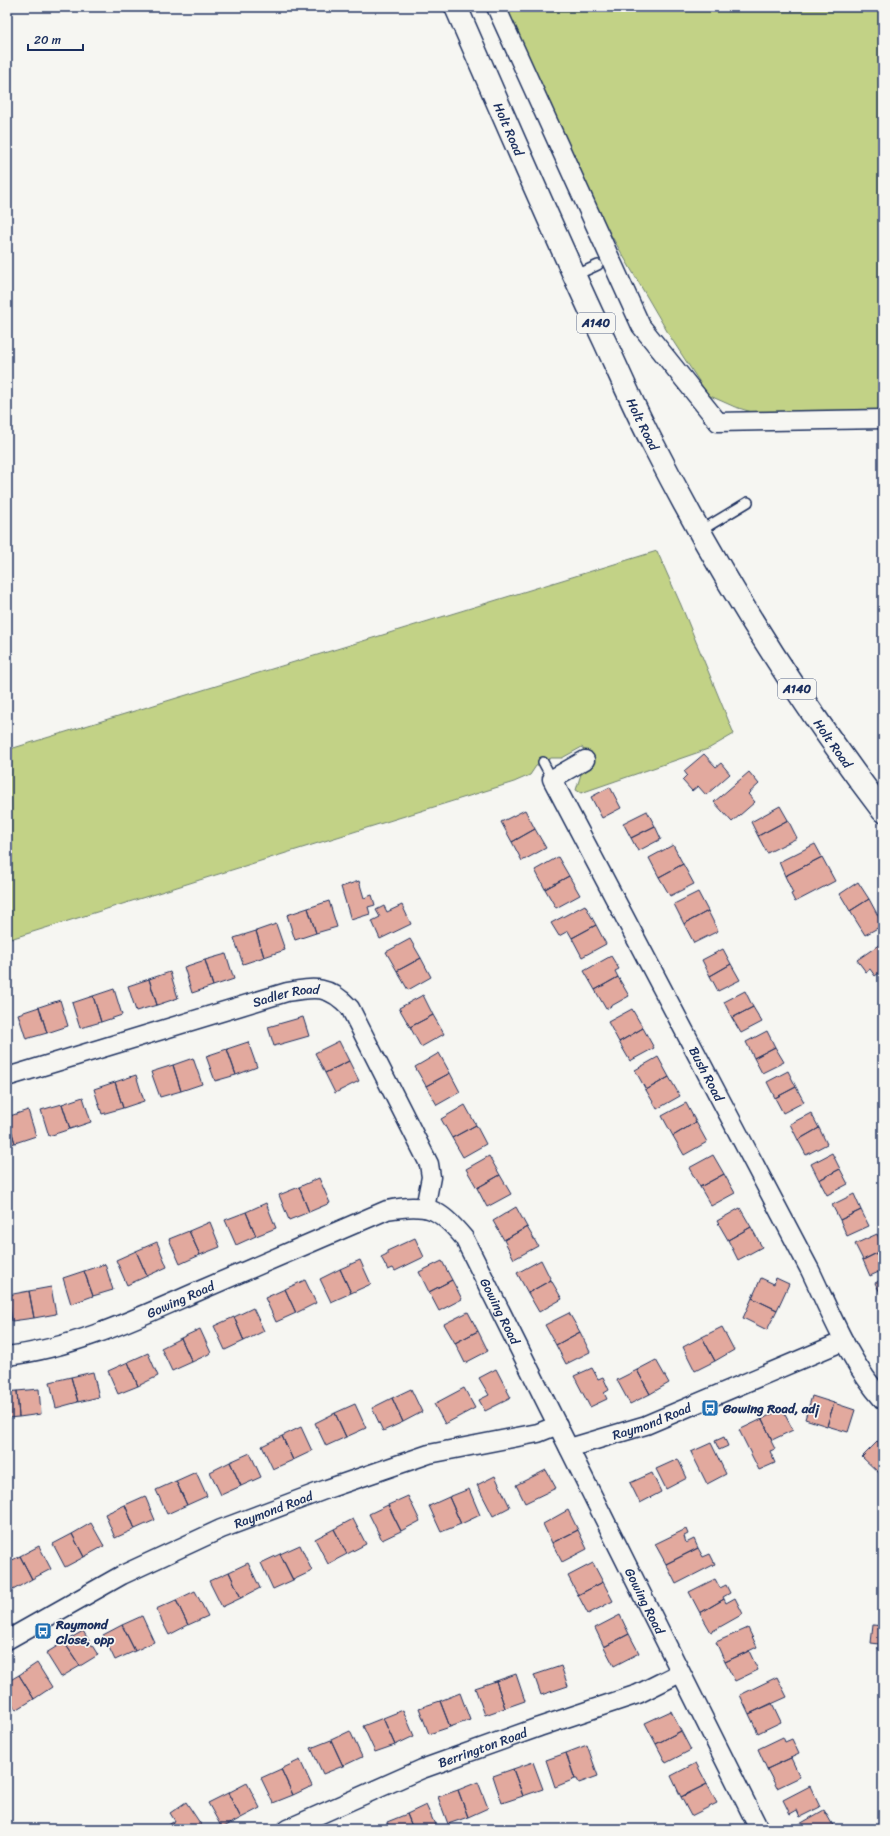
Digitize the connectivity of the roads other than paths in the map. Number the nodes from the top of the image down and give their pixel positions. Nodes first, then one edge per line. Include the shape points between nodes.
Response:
1 (456, 7) edge
2 (496, 7) edge
3 (598, 265) dead end
4 (574, 276) junction
5 (883, 419) edge
6 (748, 502) dead end
7 (700, 531) junction
8 (585, 760) dead end
9 (544, 762) dead end
10 (552, 779) junction
11 (882, 809) edge
12 (7, 1077) edge
13 (425, 1208) junction
14 (844, 1341) junction
15 (7, 1356) edge
16 (883, 1400) edge
17 (558, 1425) junction
18 (569, 1448) junction
19 (7, 1640) edge
20 (680, 1673) junction
21 (287, 1829) edge
22 (759, 1829) edge

1 - 4 highway, Holt Road / A140
2 - 5 street via 641,326 718,422
3 - 4 lane
4 - 7 highway, Holt Road / A140 via 653,445
6 - 7 lane
7 - 11 highway, Holt Road / A140 via 757,629 836,749
8 - 10 street
9 - 10 lane
10 - 14 street, Bush Road via 810,1270
12 - 13 street, Sadler Road via 287,992 312,988 327,990 340,997 350,1008 429,1164 431,1177
13 - 15 street, Gowing Road via 410,1206 387,1210 133,1320 72,1342
13 - 17 street, Gowing Road via 440,1213 464,1238
14 - 16 street, Bush Road via 872,1387
14 - 18 street, Raymond Road via 646,1425
17 - 18 street, Gowing Road
17 - 19 street, Raymond Road via 538,1434 429,1454 220,1529 122,1575
18 - 20 street, Gowing Road
20 - 21 street, Berrington Road via 638,1694 422,1769
20 - 22 street, Gowing Road

